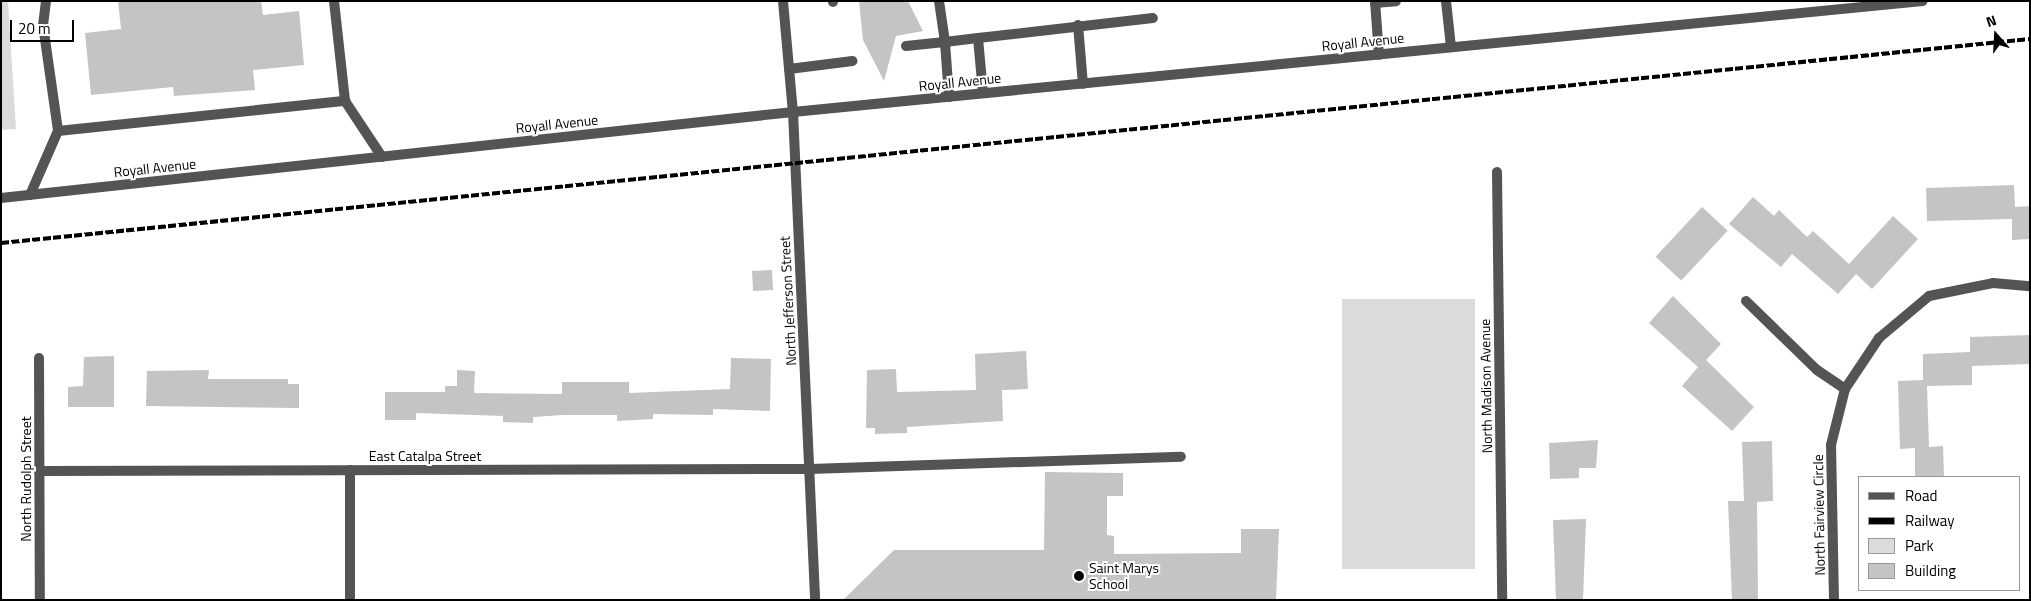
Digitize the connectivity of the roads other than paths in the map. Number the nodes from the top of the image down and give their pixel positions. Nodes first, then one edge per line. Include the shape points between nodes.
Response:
1 (46, 1) edge
2 (334, 1) edge
3 (782, 1) edge
4 (939, 1) edge
5 (1396, 1) edge
6 (1446, 1) edge
7 (1923, 1) edge
8 (1375, 2) edge
9 (1153, 18) dead end
10 (1078, 25) junction
11 (978, 38) junction
12 (945, 42) junction
13 (906, 46) dead end
14 (1451, 47) junction
15 (1379, 54) junction
16 (852, 61) dead end
17 (789, 69) junction
18 (1083, 84) junction
19 (983, 93) junction
20 (949, 97) junction
21 (345, 101) junction
22 (793, 112) junction
23 (58, 131) junction
24 (382, 157) junction
25 (1497, 172) dead end
26 (30, 195) junction
27 (1, 198) edge
28 (2030, 286) edge
29 (1746, 301) dead end
30 (39, 358) dead end
31 (1845, 389) junction
32 (1181, 457) dead end
33 (810, 469) junction
34 (350, 470) junction
35 (40, 471) junction
36 (40, 600) edge
37 (350, 600) edge
38 (815, 600) edge
39 (1502, 600) edge
40 (1834, 600) edge

1 - 23 street via 43,25
2 - 21 street
3 - 17 street, North Jefferson Street
4 - 12 street
5 - 8 street
6 - 14 street
7 - 14 street, Royall Avenue
8 - 15 street
9 - 10 street
10 - 11 street
10 - 18 street
11 - 12 street
11 - 19 street
12 - 13 street
12 - 20 street
14 - 15 street, Royall Avenue
15 - 18 street, Royall Avenue
16 - 17 street
17 - 22 street, North Jefferson Street
18 - 19 street, Royall Avenue
19 - 20 street, Royall Avenue
20 - 22 street, Royall Avenue
21 - 23 street
21 - 24 street
22 - 24 street, Royall Avenue
22 - 33 street, North Jefferson Street
23 - 26 street
24 - 26 street, Royall Avenue
25 - 39 street, North Madison Avenue
26 - 27 street, Royall Avenue
28 - 31 street, North Fairview Circle via 1993,283 1929,296 1879,338
29 - 31 street via 1817,370
30 - 35 street, North Rudolph Street
31 - 40 street, North Fairview Circle via 1831,445
32 - 33 street, East Catalpa Street
33 - 34 street, East Catalpa Street
33 - 38 street, North Jefferson Street
34 - 35 street, East Catalpa Street
34 - 37 street
35 - 36 street, North Rudolph Street

